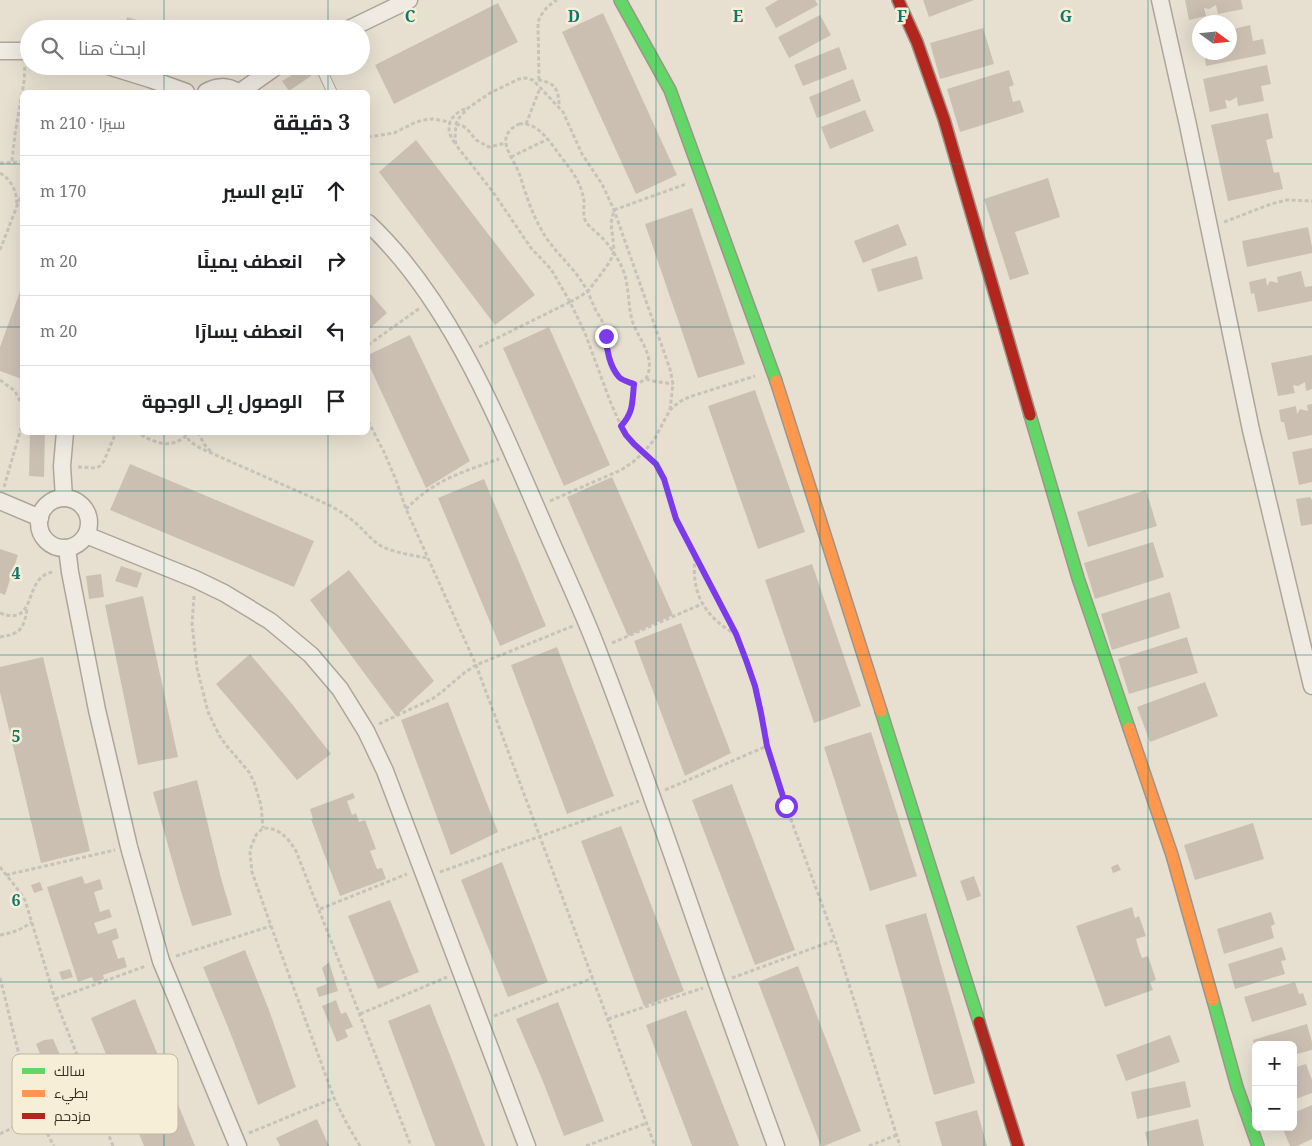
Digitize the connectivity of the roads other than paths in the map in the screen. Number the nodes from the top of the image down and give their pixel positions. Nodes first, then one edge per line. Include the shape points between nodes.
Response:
1 (409, 0) edge
2 (620, 0) edge
3 (898, 0) edge
4 (1160, 0) edge
5 (368, 20) edge
6 (0, 51) edge
7 (20, 51) edge
8 (137, 75) edge
9 (264, 75) edge
10 (324, 75) edge
11 (180, 90) edge
12 (210, 90) edge
13 (235, 90) edge
14 (242, 90) edge
15 (331, 90) edge
16 (370, 225) edge
17 (64, 435) edge
18 (1, 496) edge
19 (64, 498) junction
20 (40, 518) junction
21 (86, 535) junction
22 (67, 548) junction
23 (1312, 686) edge
24 (236, 1143) edge
25 (527, 1146) edge
26 (776, 1146) edge
27 (1018, 1146) edge
28 (1258, 1146) edge

1 - 5 street
2 - 27 street via 670,90 773,370
3 - 28 street via 917,42 944,119 1078,578 1172,855 1237,1087
4 - 23 street via 1232,340
6 - 7 street
8 - 11 street
9 - 14 street
10 - 15 lane
12 - 13 street via 226,87
16 - 26 street via 432,299 464,354 512,453 598,649
17 - 19 street
18 - 20 street
19 - 20 street via 48,504
19 - 21 street via 80,504 85,510 89,518
20 - 22 street via 43,536 49,543
21 - 22 street via 82,542
21 - 25 street via 224,593 270,621 311,655 340,689 366,730 385,771
22 - 24 street via 97,710 129,847 161,961

